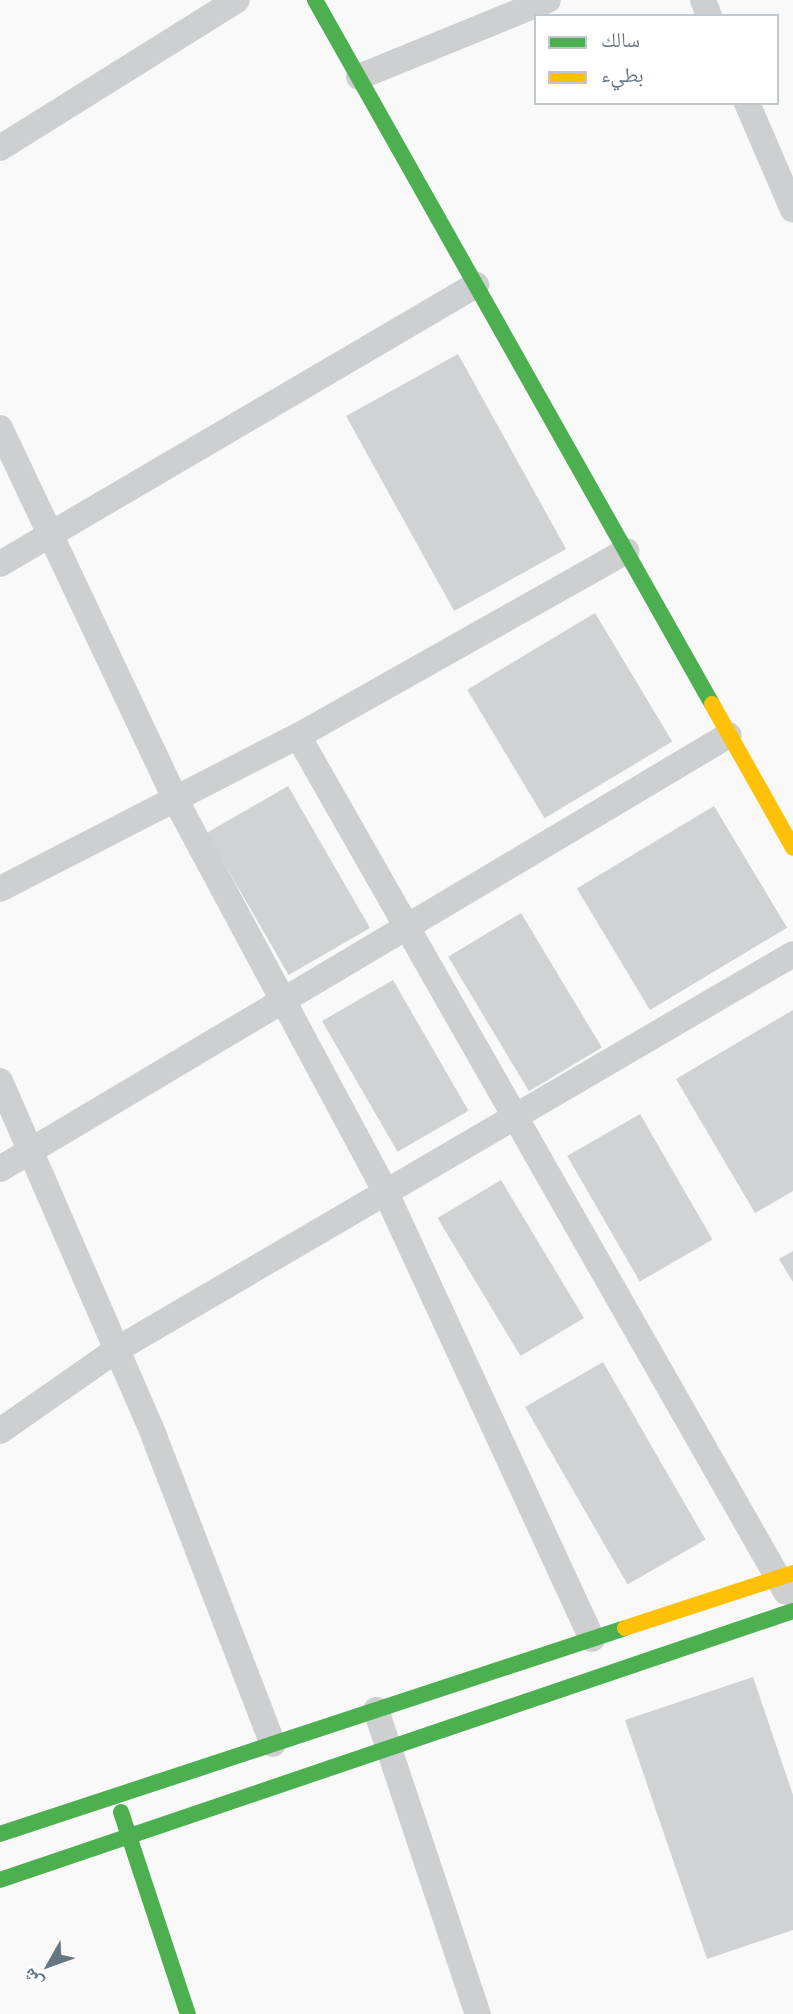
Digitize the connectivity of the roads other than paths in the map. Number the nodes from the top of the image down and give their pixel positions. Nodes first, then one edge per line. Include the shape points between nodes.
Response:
1 (237, 0) edge
2 (315, 0) edge
3 (548, 0) edge
4 (359, 78) junction
5 (748, 105) edge
6 (0, 148) edge
7 (793, 210) edge
8 (476, 285) junction
9 (0, 428) edge
10 (51, 536) junction
11 (626, 551) junction
12 (0, 564) edge
13 (729, 735) junction
14 (298, 736) junction
15 (175, 799) junction
16 (793, 848) edge
17 (0, 889) edge
18 (408, 926) junction
19 (793, 954) edge
20 (282, 1001) junction
21 (0, 1081) edge
22 (519, 1117) junction
23 (30, 1151) junction
24 (0, 1168) edge
25 (386, 1193) junction
26 (116, 1350) junction
27 (0, 1431) edge
28 (787, 1575) edge
29 (793, 1612) edge
30 (592, 1639) junction
31 (376, 1710) junction
32 (273, 1744) junction
33 (389, 1748) junction
34 (116, 1796) junction
35 (0, 1834) edge
36 (129, 1836) junction
37 (0, 1880) edge
38 (188, 2014) edge
39 (478, 2014) edge

1 - 6 street
2 - 4 street
3 - 4 street
4 - 8 street
5 - 7 street
8 - 10 street
8 - 11 street
9 - 10 street
10 - 12 street
10 - 15 street
11 - 13 street
11 - 14 street
13 - 16 street
13 - 18 street
14 - 15 street
14 - 18 street
15 - 17 street
15 - 20 street
18 - 20 street
18 - 22 street
19 - 22 street
20 - 23 street
20 - 25 street
21 - 23 street
22 - 25 street
22 - 28 street
23 - 24 street
23 - 26 street
25 - 26 street
25 - 30 street
26 - 27 street
26 - 32 street
28 - 29 street
28 - 30 street
29 - 33 street
30 - 31 street
31 - 32 street
31 - 33 street
32 - 34 street
33 - 36 street
33 - 39 street
34 - 35 street
34 - 36 street
36 - 37 street
36 - 38 street

